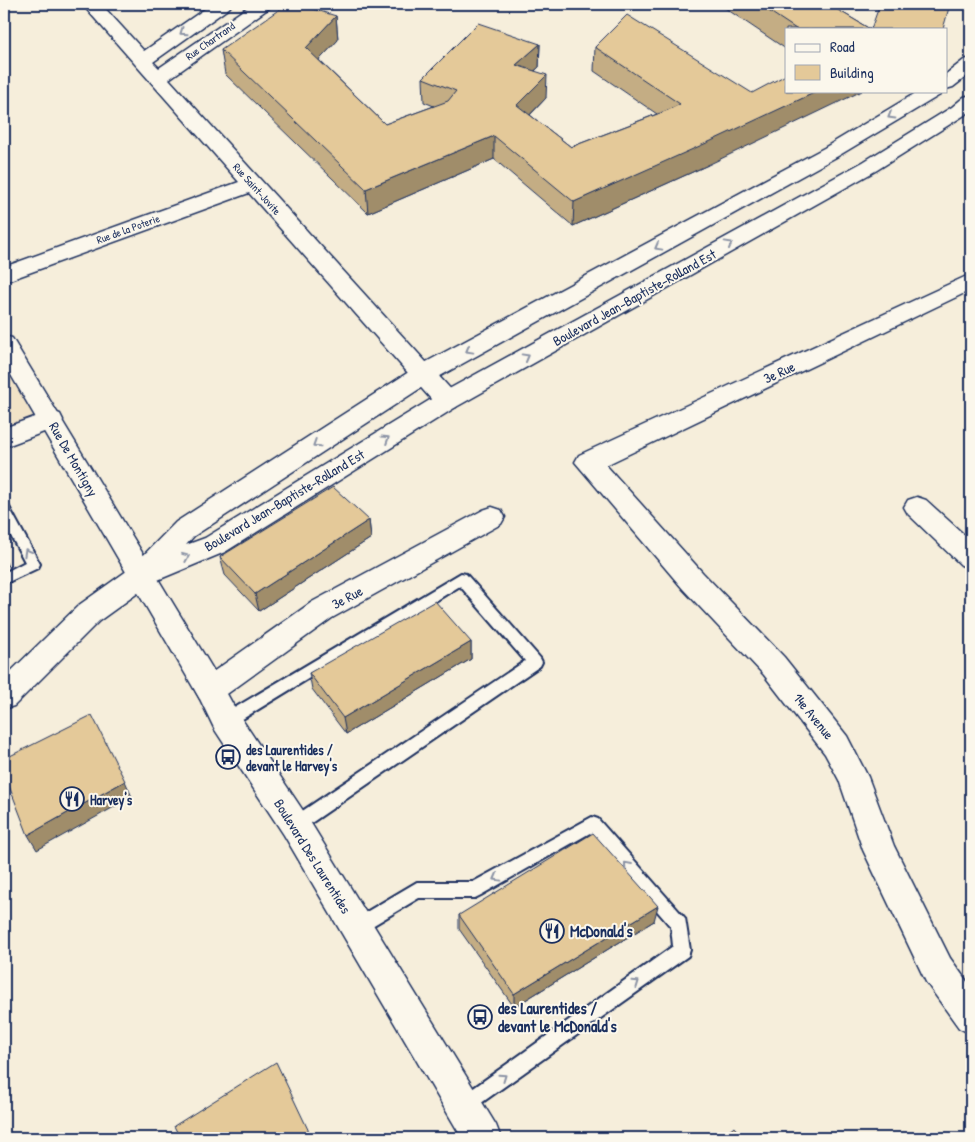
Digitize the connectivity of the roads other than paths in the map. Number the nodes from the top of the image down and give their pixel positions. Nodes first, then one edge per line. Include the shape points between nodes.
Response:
1 (91, 4) edge
2 (223, 4) edge
3 (263, 4) edge
4 (142, 61) junction
5 (971, 64) edge
6 (158, 78) junction
7 (948, 81) edge
8 (931, 92) edge
9 (971, 102) edge
10 (839, 148) junction
11 (870, 166) junction
12 (252, 184) junction
13 (751, 196) junction
14 (780, 216) junction
15 (4, 274) edge
16 (971, 282) edge
17 (4, 344) edge
18 (424, 374) junction
19 (447, 401) junction
20 (51, 420) junction
21 (4, 438) edge
22 (588, 462) joint
23 (917, 507) dead end
24 (4, 511) edge
25 (492, 517) dead end
26 (971, 557) edge
27 (141, 576) junction
28 (4, 579) edge
29 (210, 690) junction
30 (4, 697) edge
31 (226, 721) junction
32 (295, 825) junction
33 (357, 927) junction
34 (971, 1016) edge
35 (464, 1106) junction
36 (483, 1138) edge

1 - 4 street, Rue Saint-Jovite
2 -> 4 street, Rue Chartrand
3 - 6 street, Rue Chartrand
4 - 6 street, Rue Saint-Jovite
5 - 7 street
6 - 12 street, Rue Saint-Jovite
8 -> 10 street, Boulevard Jean-Baptiste-Rolland Est
9 - 11 street, Boulevard Jean-Baptiste-Rolland Est
10 - 11 street
10 - 13 street, Boulevard Jean-Baptiste-Rolland Est
11 - 14 street, Boulevard Jean-Baptiste-Rolland Est
12 - 15 street, Rue de la Poterie
12 - 18 street, Rue Saint-Jovite
13 - 14 street
13 -> 18 street, Boulevard Jean-Baptiste-Rolland Est
19 -> 14 street, Boulevard Jean-Baptiste-Rolland Est
16 - 22 street, 3e Rue
17 - 20 street, Rue De Montigny
18 - 19 street, Rue Saint-Jovite
18 -> 27 street, Boulevard Jean-Baptiste-Rolland Est via 184,529
27 -> 19 street, Boulevard Jean-Baptiste-Rolland Est via 215,545
20 - 21 street
20 - 27 street, Rue De Montigny
22 - 34 street, 14e Avenue via 693,581 774,666 836,745 853,776 879,850 938,970
23 - 26 street
28 -> 24 lane via 33,564
25 - 29 street, 3e Rue via 322,610
27 - 29 street, Boulevard Des Laurentides
27 - 30 street via 90,613
29 - 31 street, Boulevard Des Laurentides
31 - 32 street, Boulevard Des Laurentides
31 - 32 lane via 461,578 535,662
32 - 33 street, Boulevard Des Laurentides
33 - 35 street, Boulevard Des Laurentides
35 -> 33 lane via 682,950 678,924 592,824 475,890 417,890
35 - 36 street, Boulevard Des Laurentides

